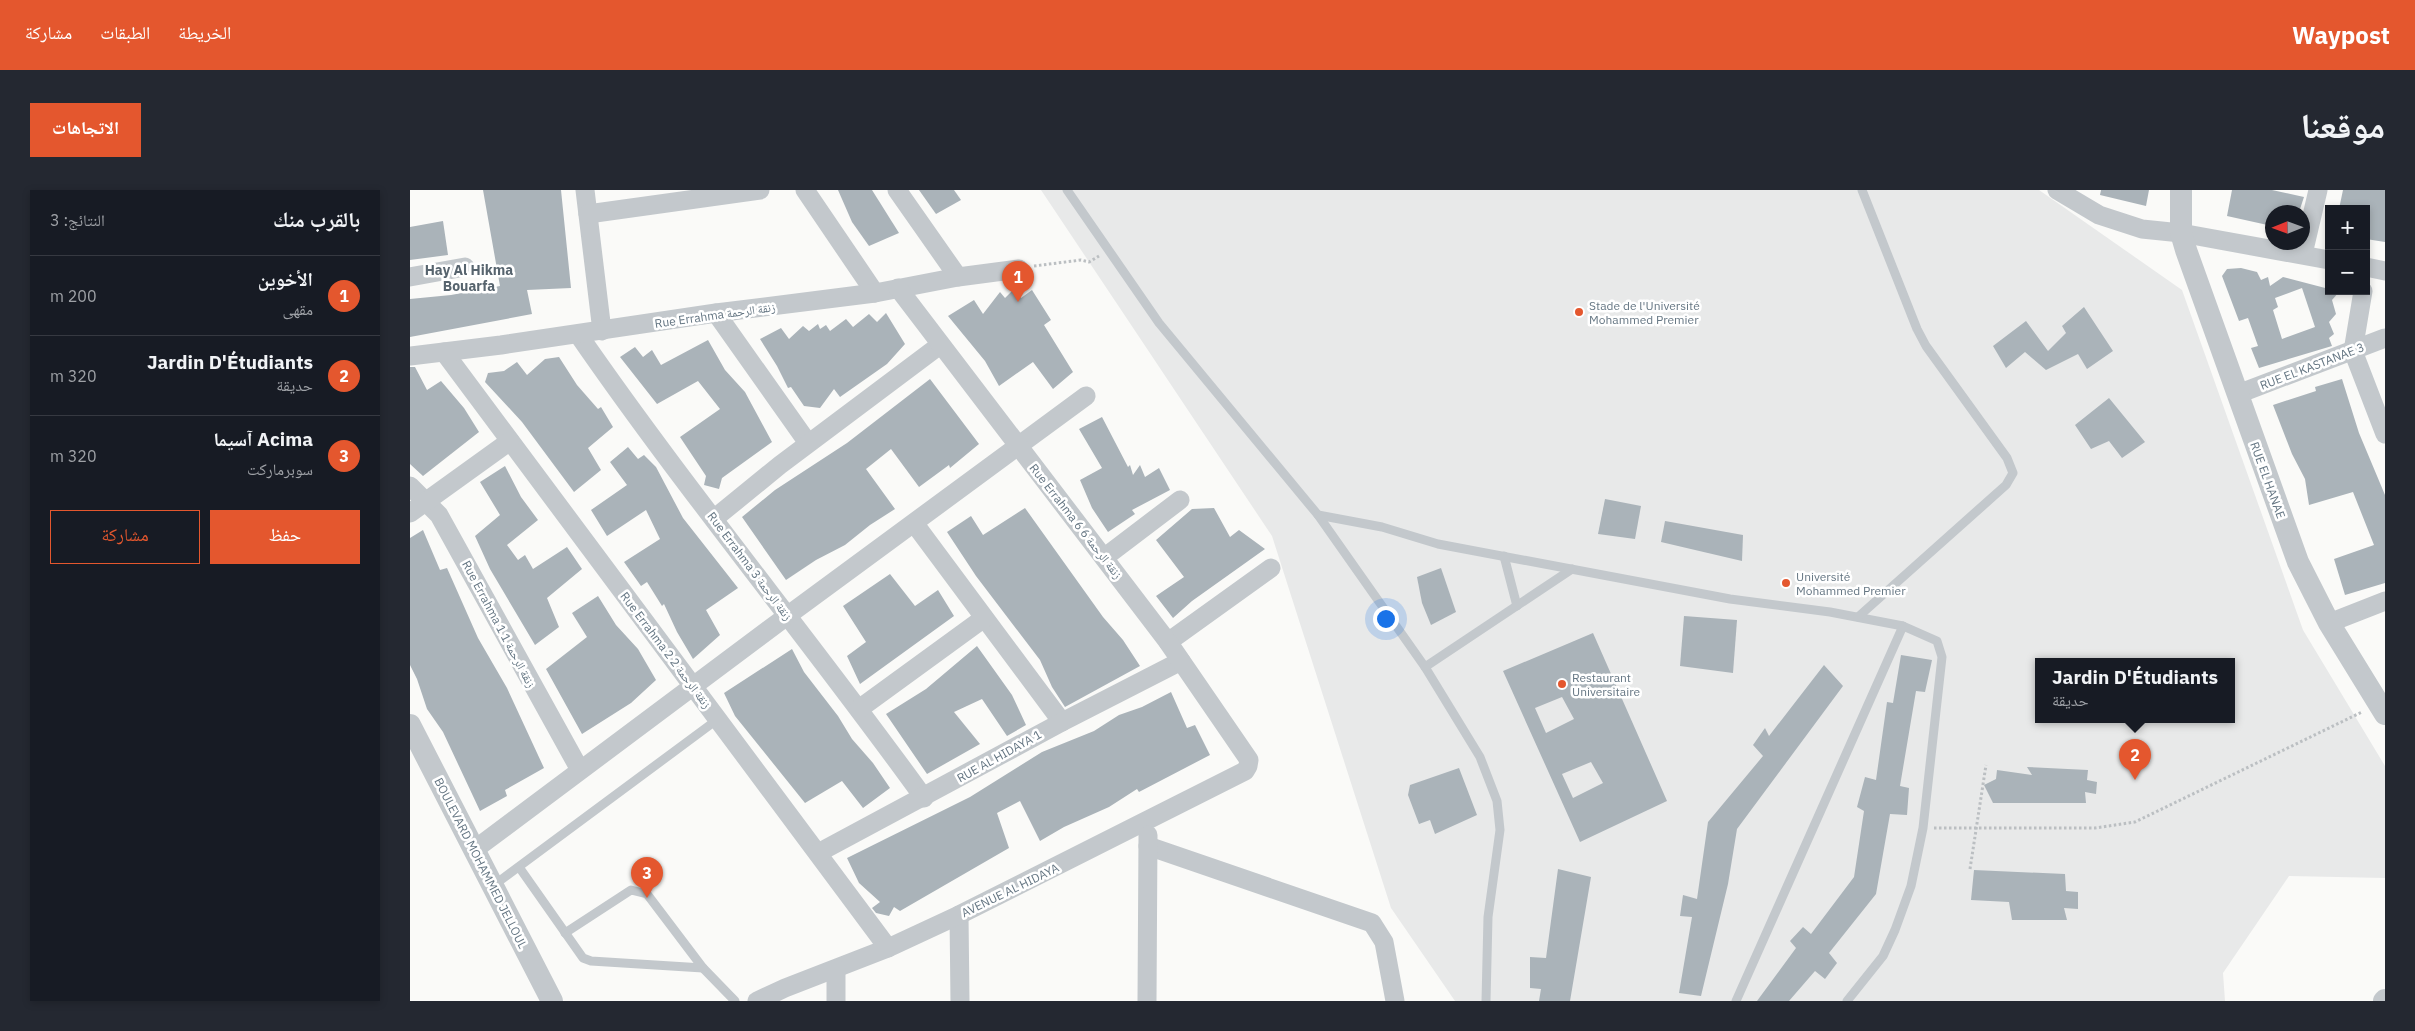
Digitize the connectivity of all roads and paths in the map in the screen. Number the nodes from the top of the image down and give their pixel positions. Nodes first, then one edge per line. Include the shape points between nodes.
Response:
1 (585, 190) edge
2 (760, 190) edge
3 (805, 190) edge
4 (898, 190) edge
5 (1068, 190) edge
6 (1862, 190) edge
7 (2057, 190) edge
8 (2181, 190) edge
9 (2318, 190) edge
10 (588, 214) junction
11 (2181, 232) junction
12 (1101, 254) dead end
13 (2303, 254) junction
14 (2325, 259) edge
15 (465, 267) dead end
16 (1019, 269) joint
17 (2370, 269) edge
18 (2385, 271) edge
19 (410, 277) edge
20 (958, 277) junction
21 (898, 288) junction
22 (874, 292) junction
23 (2362, 295) edge
24 (716, 313) junction
25 (602, 331) junction
26 (578, 334) junction
27 (2385, 338) edge
28 (940, 345) junction
29 (2353, 351) junction
30 (444, 352) junction
31 (410, 356) edge
32 (2238, 394) junction
33 (1086, 396) dead end
34 (2385, 434) edge
35 (510, 441) junction
36 (808, 443) junction
37 (1018, 446) junction
38 (410, 486) edge
39 (1180, 500) dead end
40 (427, 501) junction
41 (410, 512) edge
42 (1318, 516) junction
43 (715, 518) junction
44 (914, 523) junction
45 (1504, 556) junction
46 (1105, 557) junction
47 (1271, 568) dead end
48 (1572, 568) junction
49 (2385, 601) edge
50 (1517, 606) junction
51 (787, 616) junction
52 (1858, 617) junction
53 (984, 618) junction
54 (2329, 623) junction
55 (1903, 626) junction
56 (1168, 642) junction
57 (1180, 661) junction
58 (1425, 667) junction
59 (694, 686) junction
60 (859, 709) junction
61 (2382, 709) edge
62 (718, 719) junction
63 (1062, 722) junction
64 (410, 725) edge
65 (1249, 760) joint
66 (1986, 765) dead end
67 (580, 770) junction
68 (924, 798) junction
69 (1148, 822) junction
70 (1923, 828) junction
71 (1977, 829) junction
72 (1148, 846) junction
73 (474, 850) junction
74 (818, 853) junction
75 (519, 867) junction
76 (1970, 869) dead end
77 (494, 885) junction
78 (959, 915) junction
79 (565, 934) junction
80 (888, 948) junction
81 (703, 968) junction
82 (836, 969) junction
83 (552, 1001) edge
84 (735, 1001) edge
85 (757, 1001) edge
86 (836, 1001) edge
87 (960, 1001) edge
88 (1147, 1001) edge
89 (1395, 1001) edge
90 (1486, 1001) edge
91 (1736, 1001) edge
92 (1847, 1001) edge

1 - 10 street
2 - 10 street
3 - 22 street
4 - 20 street
5 - 42 lane via 1170,337
6 - 52 lane via 1926,346 2007,458 2013,473 2006,485
7 - 11 street via 2083,207 2123,224
8 - 11 street, RUE EL HANAE
9 - 13 street
10 - 25 street
11 - 13 street
11 - 32 street, RUE EL HANAE
12 - 16 path via 1089,262 1081,260
13 - 14 street
15 - 19 street
16 - 20 street, Rue Errahma زنقة الرحمة
17 - 18 street
20 - 21 street, Rue Errahma زنقة الرحمة
21 - 22 street, Rue Errahma زنقة الرحمة
21 - 28 street, Rue Errahma 6 6 زنقة الرحمة
22 - 24 street, Rue Errahma زنقة الرحمة
23 - 29 street
24 - 25 street, Rue Errahma زنقة الرحمة
24 - 36 street
25 - 26 street, Rue Errahma زنقة الرحمة
26 - 30 street, Rue Errahma زنقة الرحمة
26 - 43 street, Rue Errahma 3 زنقة الرحمة
27 - 29 street, RUE EL KASTANAE 3
28 - 36 street
28 - 37 street, Rue Errahma 6 6 زنقة الرحمة
29 - 32 street, RUE EL KASTANAE 3
29 - 34 street
30 - 31 street, Rue Errahma زنقة الرحمة
30 - 35 street, Rue Errahma 2 2 زنقة الرحمة
32 - 54 street, RUE EL HANAE via 2298,562
33 - 37 street
35 - 40 street
35 - 59 street, Rue Errahma 2 2 زنقة الرحمة
36 - 43 street
37 - 44 street
37 - 46 street, Rue Errahma 6 6 زنقة الرحمة
38 - 40 street, Rue Errahma 1 زنقة الرحمة 1
39 - 46 street
40 - 41 street
40 - 67 street, Rue Errahma 1 زنقة الرحمة 1 via 451,536
42 - 45 lane via 1356,521 1438,544
42 - 58 lane
43 - 51 street, Rue Errahma 3 زنقة الرحمة
44 - 51 street
44 - 53 street
45 - 48 lane
45 - 50 lane
46 - 56 street, Rue Errahma 6 6 زنقة الرحمة
47 - 56 street
48 - 50 lane
48 - 52 lane via 1730,599
49 - 54 street
50 - 58 lane
51 - 59 street
51 - 60 street, Rue Errahma 3 زنقة الرحمة
52 - 55 lane
53 - 60 street
53 - 63 street
54 - 61 street, RUE EL HANAE
55 - 70 lane via 1937,642 1942,657
55 - 91 lane
56 - 57 street, Rue Errahma 6 6 زنقة الرحمة
57 - 63 street, RUE AL HIDAYA 1
57 - 65 street, Rue Errahma 6 6 زنقة الرحمة
58 - 90 lane via 1480,757 1500,816 1488,917
59 - 62 street, Rue Errahma 2 2 زنقة الرحمة
59 - 67 street
60 - 68 street, Rue Errahma 3 زنقة الرحمة
61 - 71 path via 2135,822 2096,828
62 - 74 street, Rue Errahma 2 2 زنقة الرحمة
62 - 75 lane
63 - 68 street, RUE AL HIDAYA 1
64 - 73 street, BOULEVARD MOHAMMED JELLOUL
65 - 69 street, AVENUE AL HIDAYA via 1245,771
66 - 71 path
67 - 73 street
68 - 74 street, RUE AL HIDAYA 1
69 - 72 street
69 - 78 street, AVENUE AL HIDAYA
70 - 71 path
70 - 92 lane via 1911,886 1895,930 1883,956
71 - 76 path
72 - 88 street
72 - 89 street via 1372,922 1384,942
73 - 77 street, BOULEVARD MOHAMMED JELLOUL
74 - 80 street, Rue Errahma 2 2 زنقة الرحمة
75 - 77 lane
75 - 79 lane
77 - 83 street, BOULEVARD MOHAMMED JELLOUL
78 - 80 street, AVENUE AL HIDAYA
78 - 87 street
79 - 81 lane via 583,958 591,961
79 - 81 lane via 631,890 648,894
80 - 82 street, AVENUE AL HIDAYA
81 - 84 lane
82 - 85 street, AVENUE AL HIDAYA
82 - 86 street

